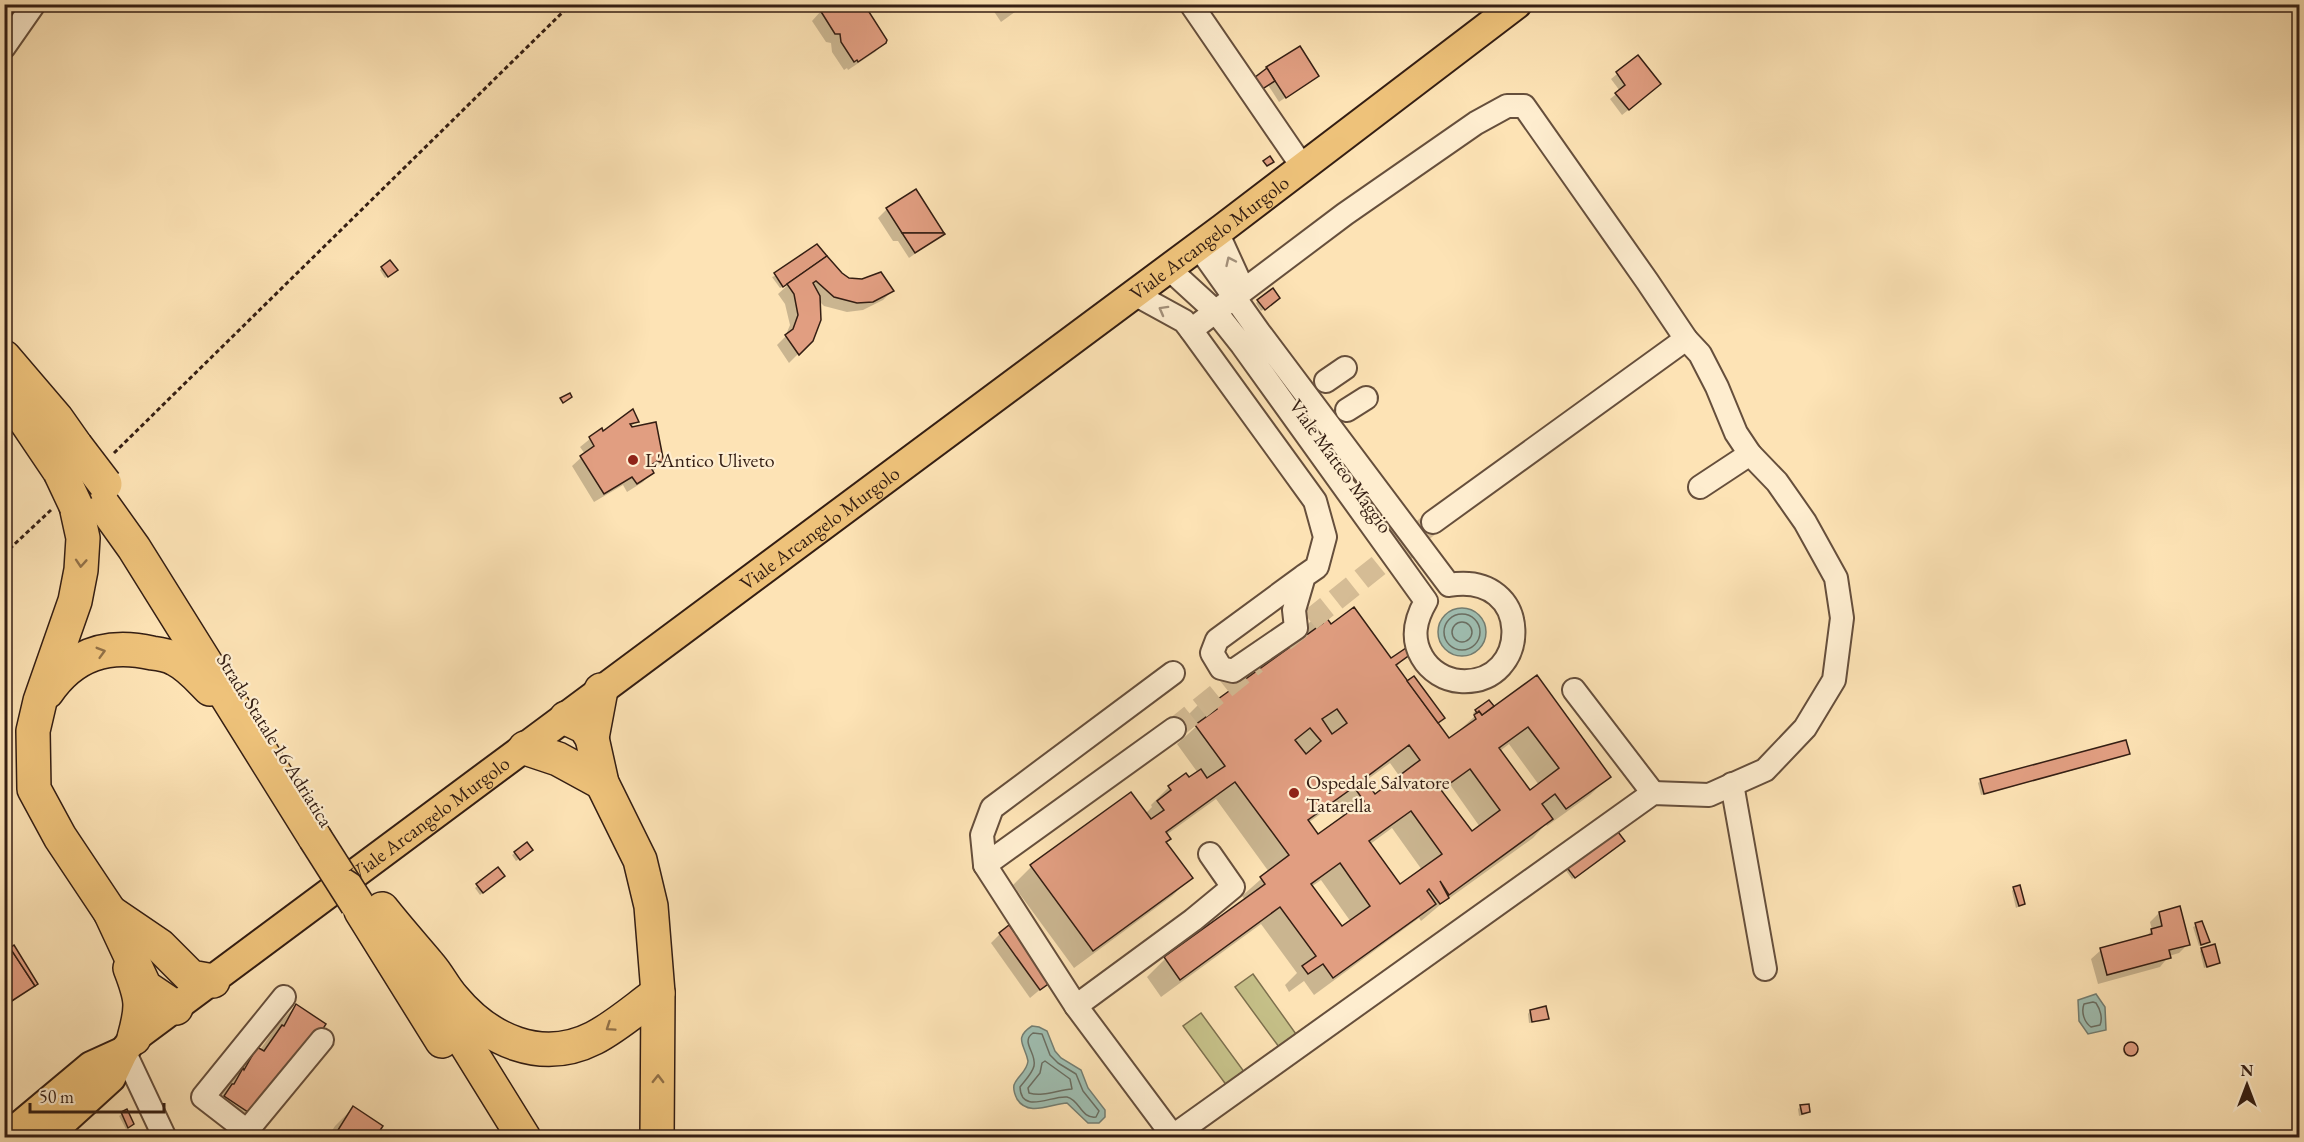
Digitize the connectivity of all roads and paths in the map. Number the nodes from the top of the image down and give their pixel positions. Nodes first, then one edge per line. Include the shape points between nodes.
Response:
1 (34, 4) edge
2 (571, 4) edge
3 (1191, 4) edge
4 (1517, 4) edge
5 (4, 47) edge
6 (1302, 166) junction
7 (1207, 239) junction
8 (1168, 268) junction
9 (1238, 292) junction
10 (1133, 293) junction
11 (1215, 311) junction
12 (1191, 330) junction
13 (1249, 339) dead end
14 (1686, 339) junction
15 (4, 357) edge
16 (1345, 368) dead end
17 (4, 381) edge
18 (4, 389) edge
19 (1366, 398) dead end
20 (1325, 402) junction
21 (1750, 454) junction
22 (68, 457) junction
23 (1700, 487) dead end
24 (87, 490) junction
25 (1433, 522) tunnel mouth
26 (4, 554) edge
27 (1304, 576) dead end
28 (1433, 594) dead end
29 (1173, 673) dead end
30 (601, 690) junction
31 (1574, 690) dead end
32 (40, 700) junction
33 (566, 718) junction
34 (1174, 729) tunnel mouth
35 (592, 738) junction
36 (525, 748) junction
37 (591, 777) junction
38 (1732, 784) junction
39 (1653, 792) junction
40 (322, 832) junction
41 (1210, 854) dead end
42 (985, 865) junction
43 (370, 901) junction
44 (110, 912) junction
45 (170, 958) junction
46 (1765, 969) dead end
47 (213, 981) junction
48 (658, 993) junction
49 (284, 997) dead end
50 (1076, 1006) junction
51 (176, 1008) junction
52 (322, 1040) dead end
53 (129, 1045) junction
54 (244, 1134) edge
55 (5, 1137) edge
56 (45, 1137) edge
57 (165, 1137) edge
58 (502, 1137) edge
59 (524, 1137) edge
60 (657, 1137) edge
61 (1172, 1137) edge

1 - 5 street
2 - 24 path
3 - 6 street
4 - 6 main road, Viale Arcangelo Murgolo
6 - 7 main road, Viale Arcangelo Murgolo
7 - 8 main road, Viale Arcangelo Murgolo
7 - 9 street
8 - 10 main road, Viale Arcangelo Murgolo
8 - 11 street
9 - 11 street
9 - 14 street via 1476,123 1507,106 1524,106
9 - 20 street
12 -> 10 street via 1184,321
10 - 30 main road, Viale Arcangelo Murgolo
11 - 12 street
11 - 20 street via 1426,601 1415,632 1417,648 1425,663 1453,681 1470,682 1486,677 1499,668 1514,638 1507,606 1482,586 1449,585
12 - 27 street via 1315,501 1325,537 1317,567
13 - 20 street, Viale Matteo Maggio
14 - 21 street via 1700,354 1736,433
14 - 25 street
15 - 22 highway via 57,419
16 - 20 street
17 - 22 highway
18 - 22 highway
19 - 20 street
20 - 28 street, Viale Matteo Maggio
21 - 23 street
21 - 38 street via 1777,482 1817,543 1836,578 1842,618 1834,680 1805,728 1765,770
22 - 24 highway, bridge
24 - 26 path
24 -> 32 highway via 75,602
24 - 40 highway, Strada Statale 16 Adriatica via 134,548
29 - 42 street via 992,808 982,835
30 - 33 main road, Viale Arcangelo Murgolo
30 - 35 highway
31 - 39 street
32 -> 40 highway via 69,668 87,656 130,648 173,657 209,689 255,759
32 - 44 highway via 33,732 34,789 60,837
33 - 35 highway via 585,727
33 - 36 main road, Viale Arcangelo Murgolo
33 - 37 highway via 569,740
34 - 42 street
35 - 37 highway
36 - 37 highway via 558,759
36 - 47 main road, Viale Arcangelo Murgolo
37 - 48 highway via 640,860 651,906
38 - 39 street via 1709,795
38 - 46 street
39 - 61 street via 1213,1102
40 - 43 highway, Strada Statale 16 Adriatica, bridge
41 - 50 street via 1233,887
42 - 50 street
48 -> 43 highway via 594,1038 570,1047 518,1045 471,1018 431,967
43 - 58 highway, Strada Statale 16 Adriatica
43 - 59 highway, Strada Statale 16 Adriatica
44 - 45 highway via 160,946
44 - 51 highway via 145,987
44 - 53 highway via 140,993 141,1012
45 - 47 highway via 191,977
45 - 51 highway
47 - 51 main road, Viale Arcangelo Murgolo
60 -> 48 highway
49 - 54 street via 203,1097
50 - 61 street
51 - 53 main road, Viale Arcangelo Murgolo
52 - 54 street
53 - 55 main road, Viale Arcangelo Murgolo via 90,1066
53 - 56 main road, Viale Arcangelo Murgolo via 111,1078
53 - 57 street

